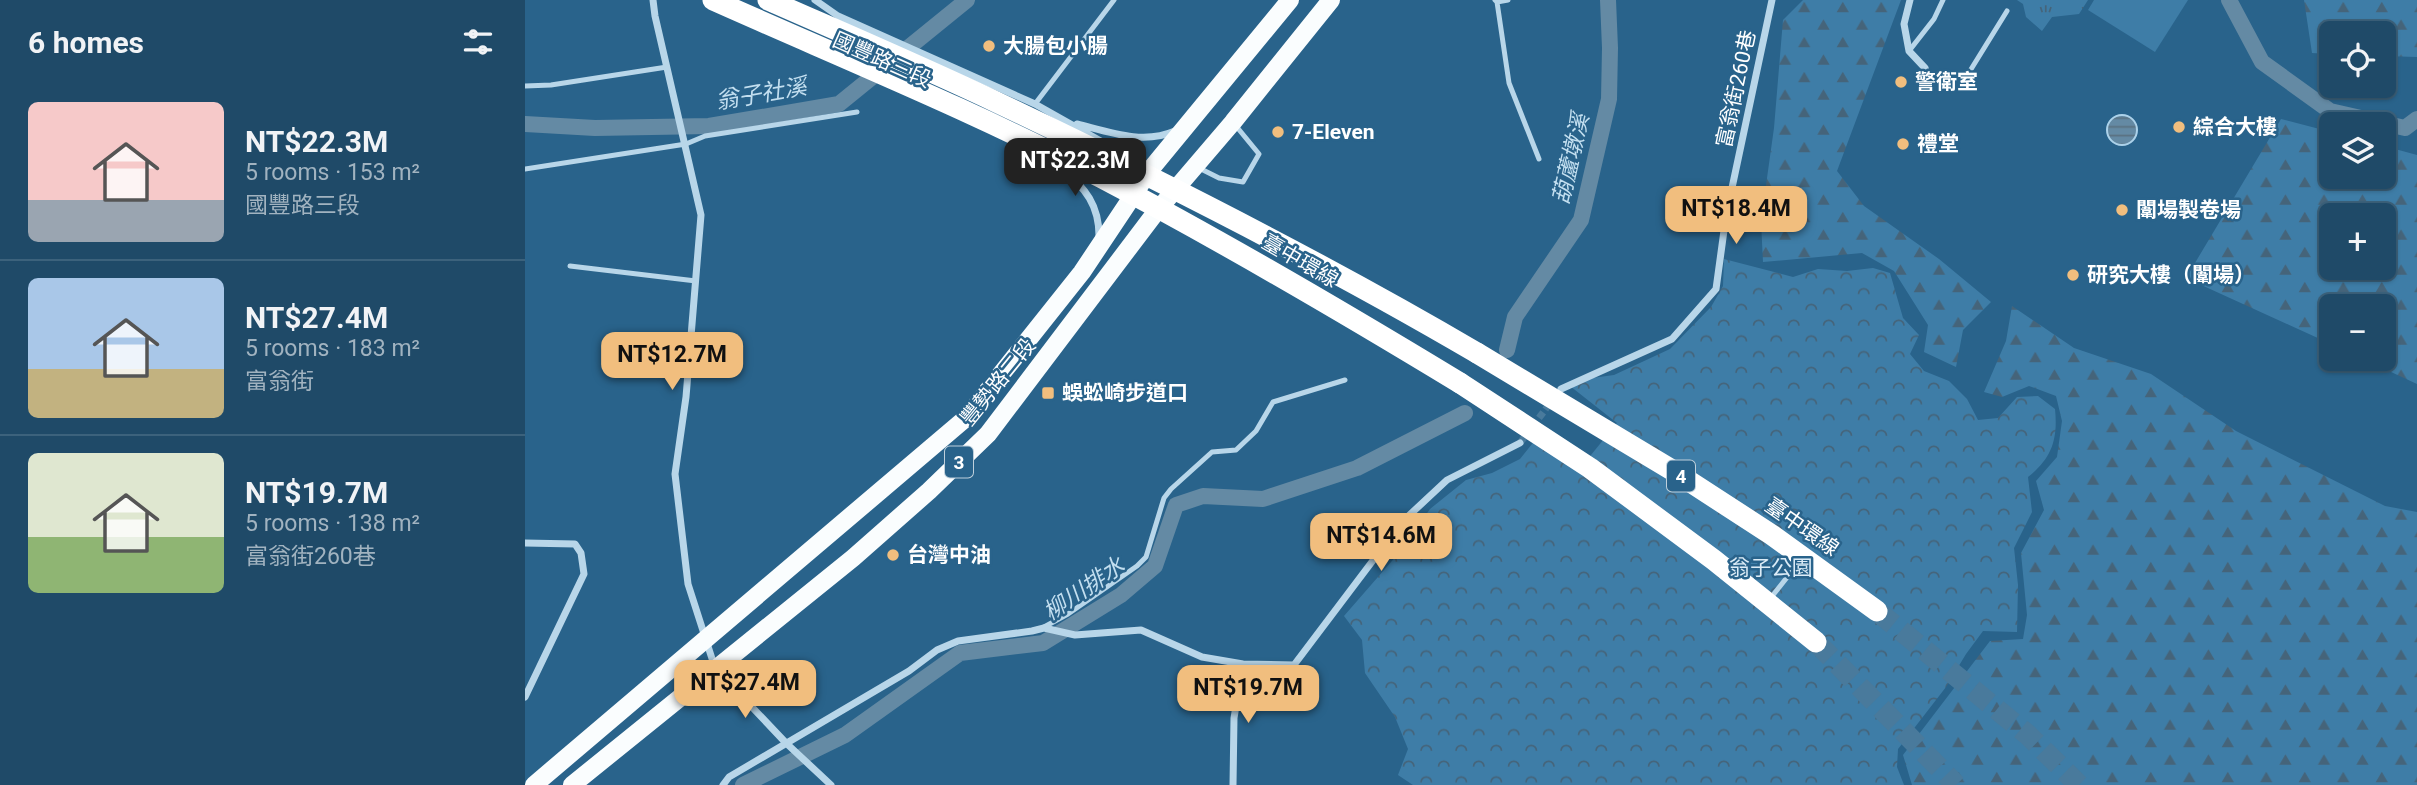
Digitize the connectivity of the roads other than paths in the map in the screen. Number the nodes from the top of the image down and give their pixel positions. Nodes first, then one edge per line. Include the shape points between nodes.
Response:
1 (653, 0) edge
2 (705, 0) edge
3 (713, 0) edge
4 (768, 0) edge
5 (774, 0) edge
6 (815, 0) edge
7 (1114, 0) edge
8 (1290, 0) edge
9 (1331, 0) edge
10 (1508, 0) edge
11 (1772, 0) edge
12 (1910, 0) edge
13 (1943, 0) edge
14 (1496, 1) edge
15 (2007, 12) dead end
16 (838, 16) junction
17 (1909, 51) junction
18 (667, 67) junction
19 (1925, 68) dead end
20 (1965, 79) dead end
21 (525, 86) edge
22 (1035, 104) junction
23 (857, 112) dead end
24 (1195, 116) junction
25 (1068, 122) junction
26 (1233, 122) junction
27 (685, 145) junction
28 (1045, 152) junction
29 (1539, 159) dead end
30 (1196, 166) junction
31 (525, 169) edge
32 (1150, 170) junction
33 (1181, 184) junction
34 (1130, 197) junction
35 (1156, 212) junction
36 (1094, 253) junction
37 (570, 266) dead end
38 (697, 281) junction
39 (1345, 380) dead end
40 (1561, 389) dead end
41 (1520, 443) tunnel mouth
42 (525, 543) edge
43 (1803, 557) junction
44 (1767, 602) junction
45 (1877, 611) tunnel mouth
46 (1044, 628) junction
47 (704, 641) junction
48 (1816, 642) tunnel mouth
49 (1243, 664) junction
50 (715, 668) junction
51 (525, 697) edge
52 (786, 743) junction
53 (534, 785) edge
54 (572, 785) edge
55 (723, 785) edge
56 (831, 785) edge
57 (1233, 785) edge

1 - 18 street
2 - 28 street, 國豐路三段, bridge
3 - 44 highway, 臺中環線 / 4, bridge via 985,121 1205,234 1460,383 1590,468
4 - 43 highway, 臺中環線 / 4, bridge via 991,100 1388,302 1672,470
5 - 16 street, 國豐路三段 via 793,9
6 - 16 street, 國豐路三段
7 - 22 lane
8 - 24 main road, 豐勢路二段 / 3
9 - 26 main road, 豐勢路二段 / 3
10 - 14 lane
11 - 40 street, 富翁街260巷 via 1726,216 1716,289 1672,340
12 - 17 street via 1904,24
13 - 17 lane
14 - 29 lane via 1509,83
15 - 20 lane
16 - 22 street, 國豐路三段
17 - 19 street
18 - 21 lane
18 - 27 street
22 - 25 street, 國豐路三段
23 - 27 lane via 705,136
24 - 25 street, 國豐路三段 via 1173,132 1148,138
24 - 32 main road, 豐勢路二段 / 3
25 - 32 street, 國豐路三段
26 - 30 main road, 豐勢路二段 / 3
26 - 30 lane via 1259,154 1243,182 1219,178
27 - 31 lane
27 - 38 street via 701,215
28 - 34 street, 國豐路三段
28 - 36 street, 國豐路三段 via 1093,201 1099,229
30 - 33 main road, 豐勢路二段 / 3
32 - 33 street, 國豐路三段
32 - 34 main road, 豐勢路二段 / 3
33 - 35 main road, 豐勢路二段 / 3
34 - 35 street, 國豐路三段
34 - 36 main road, 豐勢路二段 / 3
35 - 50 main road, 豐勢路二段 / 3 via 988,434 853,558
36 - 47 main road, 豐勢路二段 / 3 via 966,418
37 - 38 lane
38 - 47 street via 675,474 688,584
39 - 46 lane via 1273,402 1256,431 1235,450 1212,452 1164,498 1146,557
41 - 49 street via 1447,480 1402,522 1294,665
42 - 51 street via 575,544 584,574
43 - 44 lane
43 - 45 highway, 臺中環線 / 4
44 - 48 highway, 臺中環線 / 4
46 - 49 street via 1075,635 1141,630 1202,657
46 - 52 street via 958,641 937,650
47 - 50 street
47 - 53 main road, 豐勢路二段 / 3
49 - 57 street via 1234,718
50 - 52 street
50 - 54 main road, 豐勢路二段 / 3
52 - 55 street
52 - 56 street

